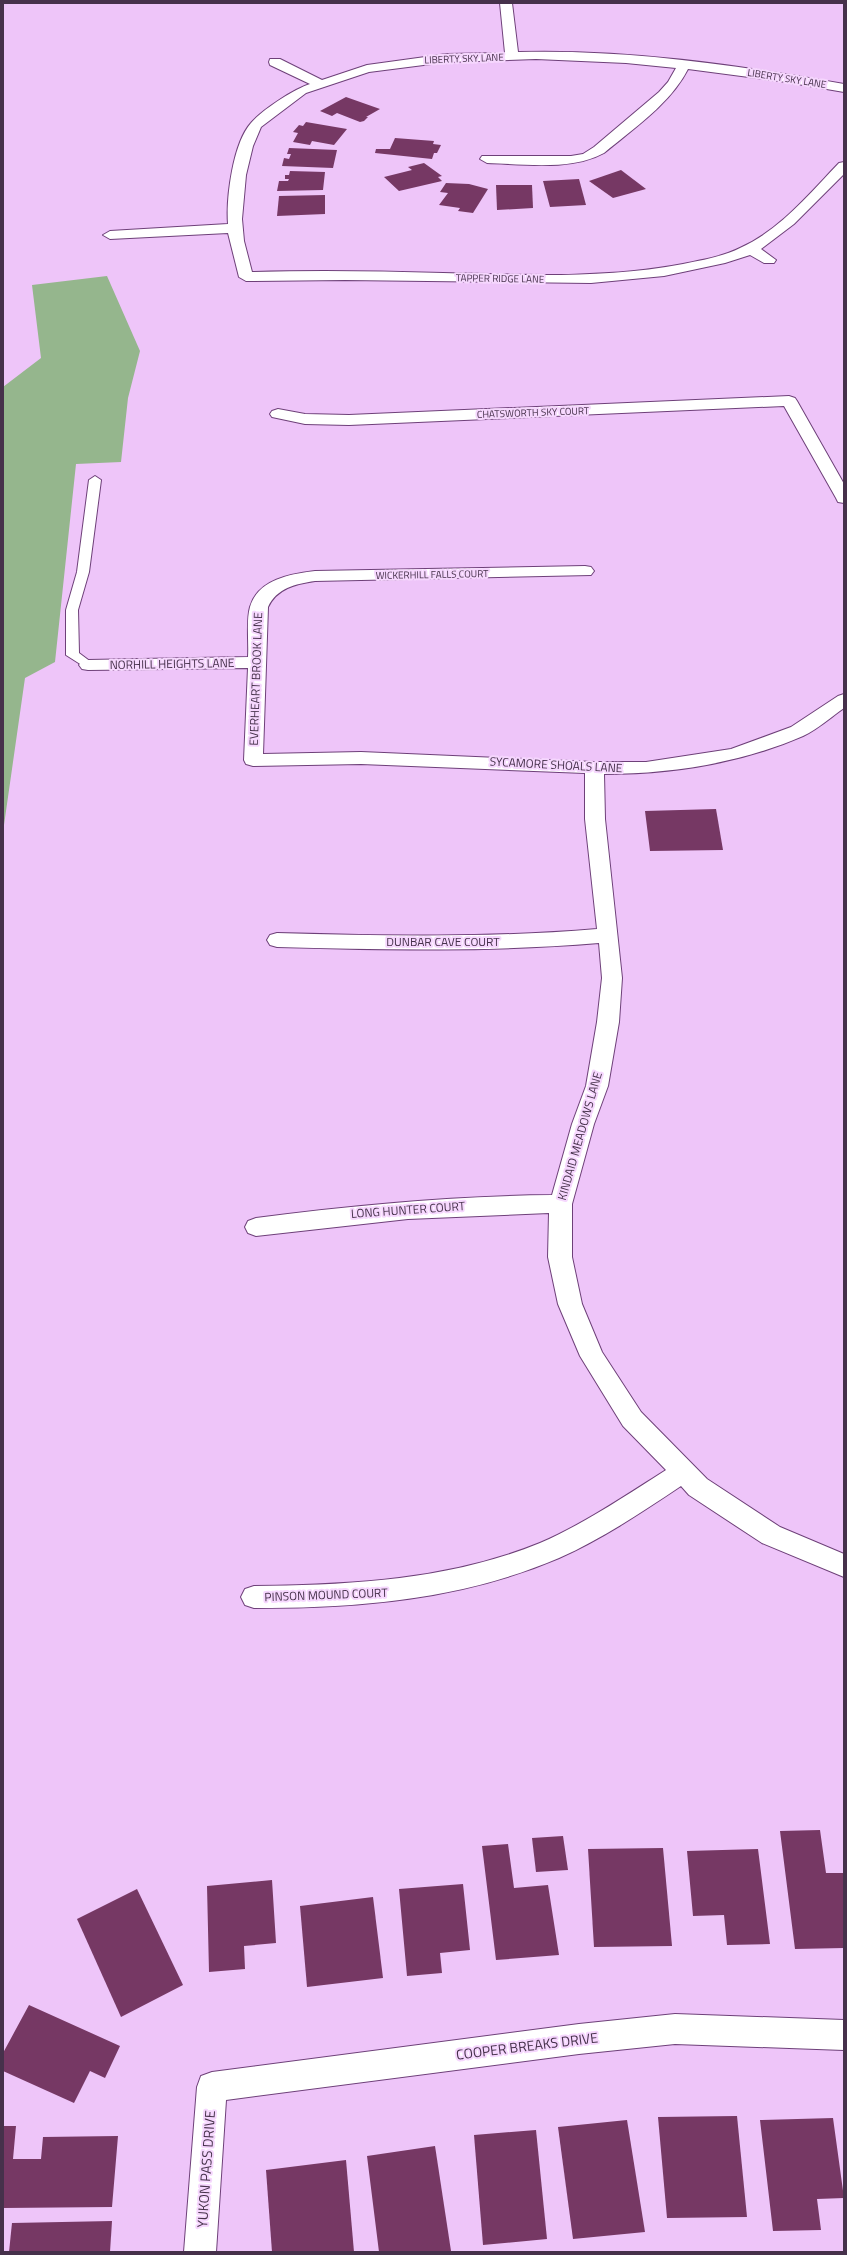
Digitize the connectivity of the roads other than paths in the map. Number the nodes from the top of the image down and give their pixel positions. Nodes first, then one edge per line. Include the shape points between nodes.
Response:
1 (506, 3) edge
2 (512, 56) junction
3 (275, 62) dead end
4 (684, 64) junction
5 (319, 83) junction
6 (844, 88) edge
7 (487, 159) dead end
8 (844, 166) edge
9 (838, 180) edge
10 (235, 228) junction
11 (110, 235) dead end
12 (751, 249) junction
13 (769, 260) dead end
14 (246, 277) joint
15 (278, 414) dead end
16 (94, 480) dead end
17 (844, 498) edge
18 (585, 571) dead end
19 (280, 584) joint
20 (256, 662) junction
21 (88, 665) joint
22 (843, 702) edge
23 (253, 760) joint
24 (594, 768) junction
25 (608, 935) junction
26 (276, 940) dead end
27 (560, 1204) junction
28 (256, 1227) dead end
29 (683, 1472) junction
30 (844, 1566) edge
31 (254, 1597) dead end
32 (844, 2035) edge
33 (212, 2087) joint
34 (200, 2252) edge

1 - 2 street
2 - 4 street, LIBERTY SKY LANE
2 - 5 street, LIBERTY SKY LANE via 413,60 366,69
3 - 5 street
4 - 6 street, LIBERTY SKY LANE
4 - 7 street via 674,84 664,95 593,155 571,160
5 - 10 street, LIBERTY SKY LANE via 297,93 268,113 256,125 243,155
8 - 9 street, TAPPER RIDGE LANE
9 - 12 street, TAPPER RIDGE LANE
10 - 11 street
10 - 14 street, LIBERTY SKY LANE
12 - 13 street
12 - 14 street, TAPPER RIDGE LANE via 680,269 607,277
15 - 17 street, CHATSWORTH SKY COURT via 305,419 348,420 789,401
16 - 21 lane via 83,572 72,610 73,654
18 - 19 street, WICKERHILL FALLS COURT via 315,576 297,578
19 - 20 street, EVERHEART BROOK LANE via 268,591 259,607
20 - 21 street, NORHILL HEIGHTS LANE
20 - 23 street, EVERHEART BROOK LANE
22 - 24 street, SYCAMORE SHOALS LANE via 798,731 734,754 646,768
23 - 24 street, SYCAMORE SHOALS LANE via 423,759
24 - 25 street, KINDAID MEADOWS LANE via 595,820
25 - 26 street, DUNBAR CAVE COURT via 510,942 390,943
25 - 27 street, KINDAID MEADOWS LANE via 612,978 608,1022 597,1086
27 - 28 street, LONG HUNTER COURT via 416,1208 321,1217
27 - 29 street, KINDAID MEADOWS LANE via 560,1257 570,1304 592,1356 632,1419
29 - 30 street, KINDAID MEADOWS LANE via 698,1487 771,1535
29 - 31 street, PINSON MOUND COURT via 620,1513 550,1550 480,1575 389,1593
32 - 33 street, COOPER BREAKS DRIVE via 675,2029 579,2039
33 - 34 street, YUKON PASS DRIVE

